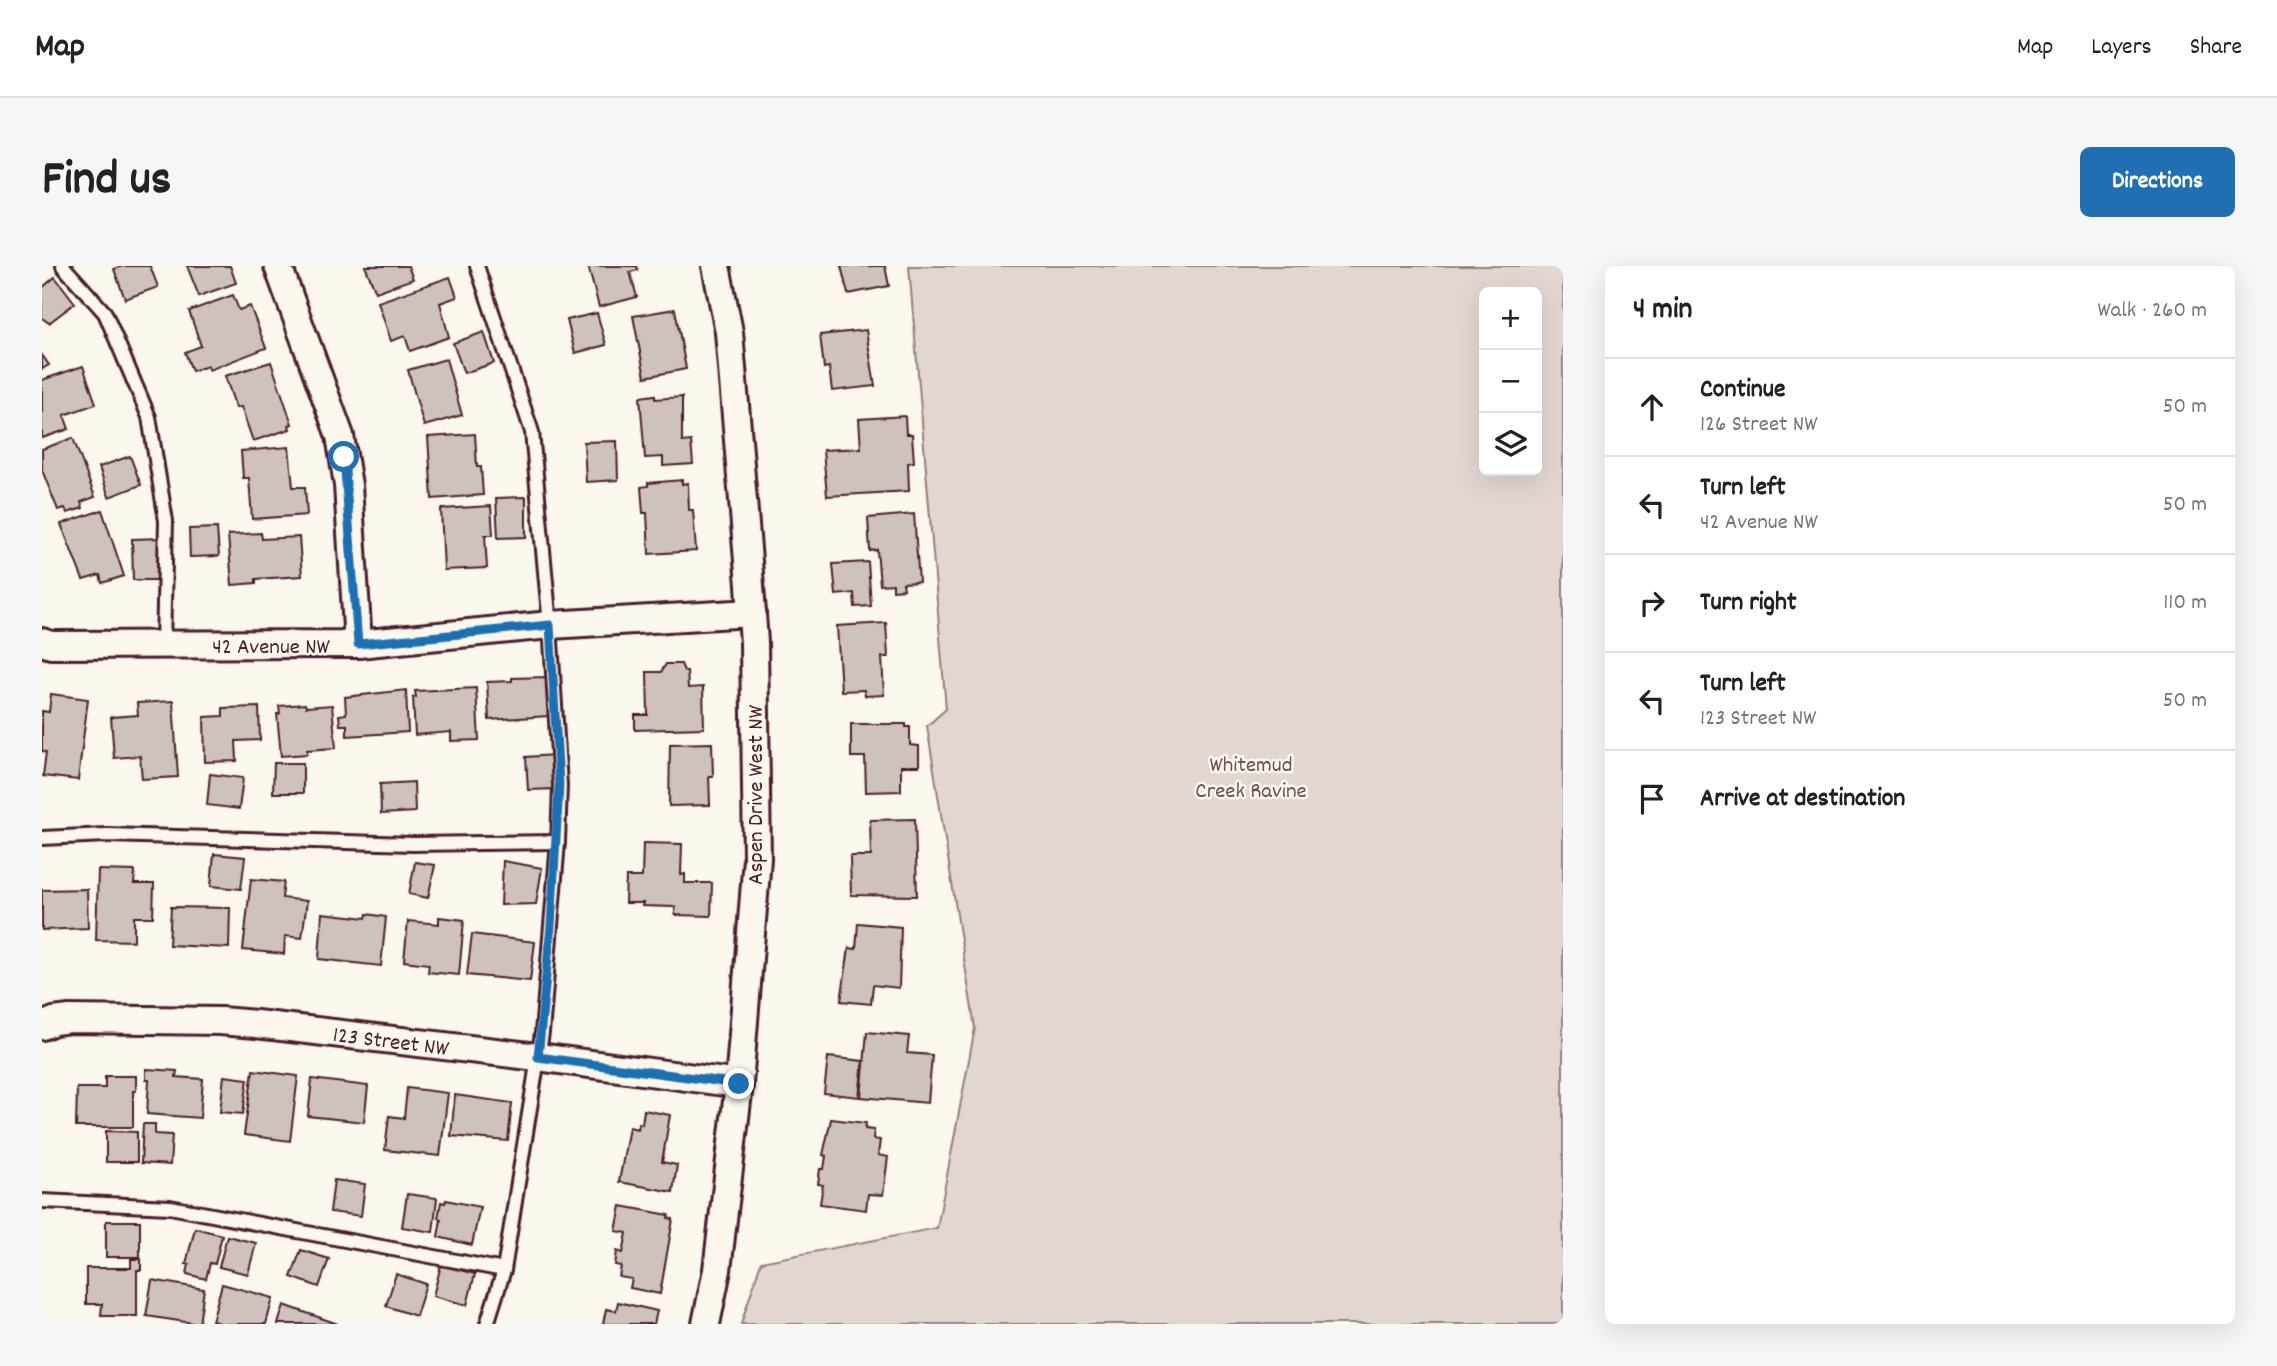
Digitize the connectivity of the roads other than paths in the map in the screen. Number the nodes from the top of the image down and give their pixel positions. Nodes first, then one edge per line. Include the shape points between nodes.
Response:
1 (63, 266) edge
2 (278, 266) edge
3 (477, 266) edge
4 (716, 266) edge
5 (752, 613) junction
6 (550, 625) junction
7 (42, 642) edge
8 (358, 644) junction
9 (163, 645) junction
10 (42, 838) edge
11 (558, 842) junction
12 (42, 1026) edge
13 (538, 1057) junction
14 (739, 1084) junction
15 (42, 1201) edge
16 (504, 1270) junction
17 (487, 1324) edge
18 (706, 1324) edge

1 - 9 lane via 105,313 149,417 166,521
2 - 8 street via 340,436 348,485
3 - 6 lane via 532,432
4 - 5 street, Aspen Drive West NW via 729,332
5 - 6 street, 42 Avenue NW
5 - 14 street, Aspen Drive West NW via 757,858
6 - 8 street, 42 Avenue NW
6 - 11 lane
7 - 9 street, 42 Avenue NW
8 - 9 street, 42 Avenue NW
10 - 11 lane via 107,835 412,844
11 - 13 lane
12 - 13 street, 123 Street NW via 70,1019 220,1021
13 - 14 street, 123 Street NW
13 - 16 lane
14 - 18 street, Aspen Drive West NW via 717,1270
15 - 16 lane via 170,1207
16 - 17 lane

